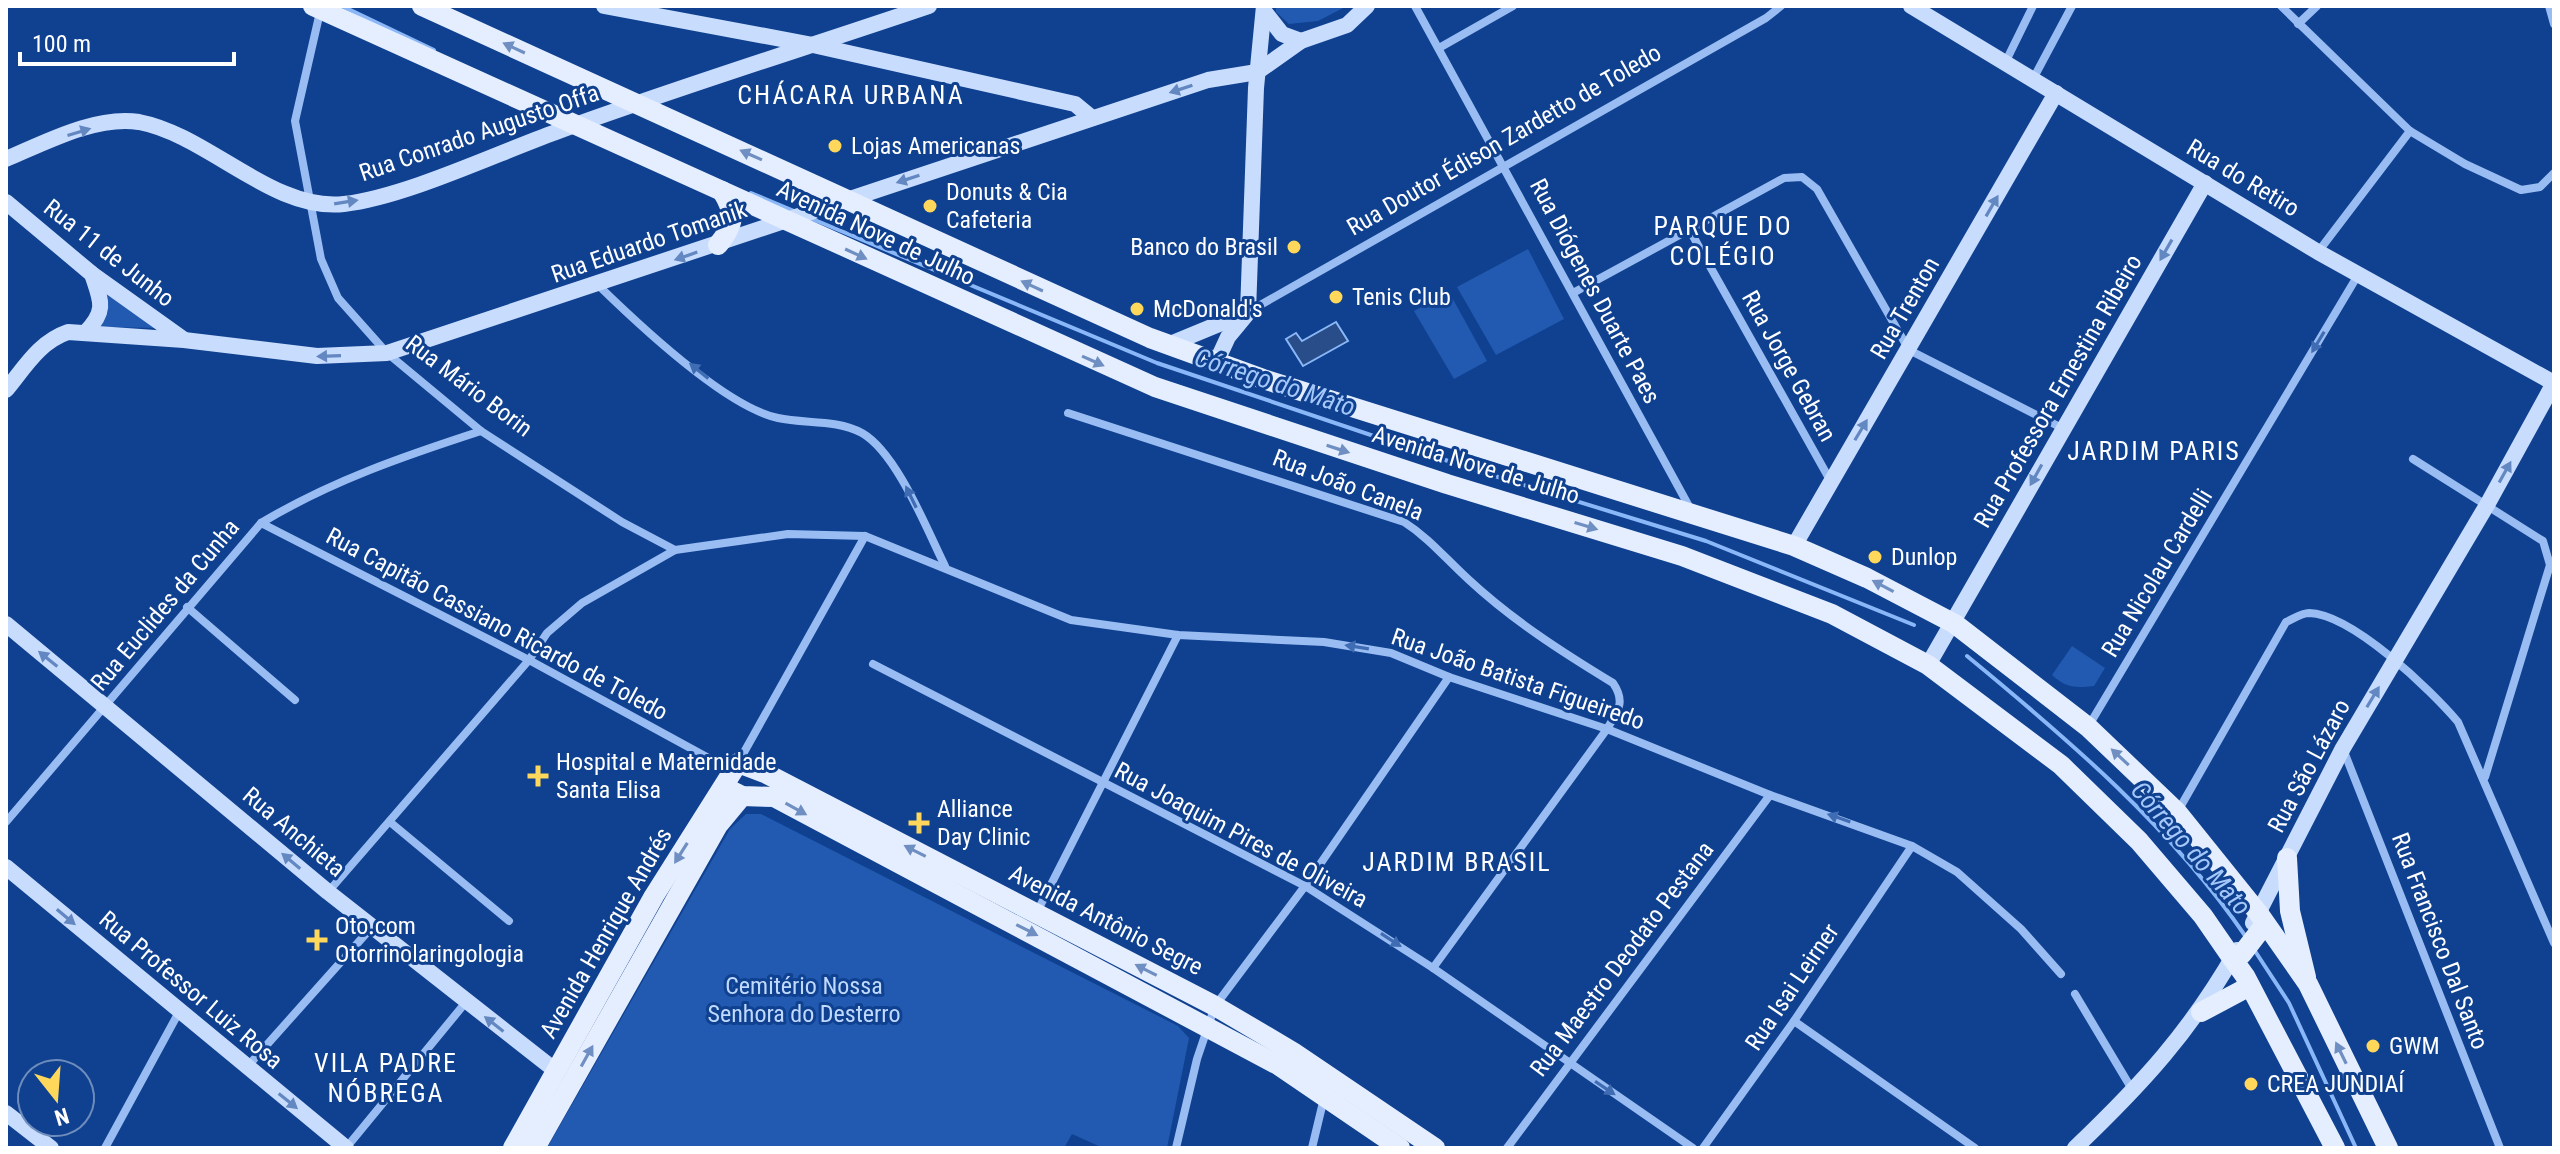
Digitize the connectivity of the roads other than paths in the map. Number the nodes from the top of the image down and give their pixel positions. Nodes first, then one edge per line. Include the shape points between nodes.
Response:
1 (422, 6) edge
2 (604, 6) edge
3 (929, 6) edge
4 (1367, 6) edge
5 (1415, 6) edge
6 (1513, 6) edge
7 (1781, 6) edge
8 (1911, 6) edge
9 (2033, 6) edge
10 (2072, 6) edge
11 (2281, 6) edge
12 (2317, 6) edge
13 (2549, 6) edge
14 (317, 8) edge
15 (1264, 9) edge
16 (886, 14) edge
17 (682, 15) edge
18 (2298, 24) junction
19 (2554, 24) edge
20 (1301, 41) junction
21 (813, 45) junction
22 (1439, 48) junction
23 (2005, 63) junction
24 (1257, 72) junction
25 (2033, 79) junction
26 (2056, 93) junction
27 (637, 104) junction
28 (1092, 118) junction
29 (575, 125) junction
30 (2410, 131) junction
31 (6, 159) edge
32 (1505, 166) junction
33 (2554, 173) edge
34 (2205, 183) junction
35 (722, 191) junction
36 (843, 200) junction
37 (6, 202) edge
38 (311, 205) junction
39 (794, 218) junction
40 (1689, 229) junction
41 (718, 245) junction
42 (2318, 252) junction
43 (92, 274) junction
44 (2358, 275) junction
45 (598, 285) junction
46 (1573, 293) junction
47 (1248, 312) junction
48 (86, 332) junction
49 (184, 340) junction
50 (1168, 345) junction
51 (1909, 350) junction
52 (387, 353) junction
53 (1216, 363) junction
54 (2554, 383) edge
55 (6, 390) edge
56 (1068, 413) dead end
57 (2062, 428) junction
58 (481, 431) junction
59 (2413, 459) dead end
60 (1830, 481) junction
61 (2487, 505) junction
62 (1692, 511) junction
63 (261, 523) junction
64 (865, 536) junction
65 (1794, 546) junction
66 (675, 550) junction
67 (945, 567) junction
68 (187, 607) junction
69 (6, 624) edge
70 (1950, 627) junction
71 (1178, 635) junction
72 (1931, 658) junction
73 (529, 660) junction
74 (2396, 660) junction
75 (873, 664) dead end
76 (1449, 677) junction
77 (295, 700) dead end
78 (106, 706) junction
79 (2088, 727) junction
80 (1607, 729) junction
81 (2343, 748) junction
82 (714, 761) junction
83 (738, 763) junction
84 (2485, 777) junction
85 (1101, 783) junction
86 (733, 792) junction
87 (1770, 795) junction
88 (2177, 812) junction
89 (6, 822) edge
90 (390, 822) junction
91 (1912, 846) junction
92 (2287, 858) junction
93 (6, 867) edge
94 (1305, 886) junction
95 (328, 892) junction
96 (654, 896) junction
97 (674, 901) junction
98 (1036, 914) junction
99 (509, 921) dead end
100 (2258, 925) junction
101 (372, 927) junction
102 (2554, 943) edge
103 (2237, 954) junction
104 (1433, 968) junction
105 (2061, 974) dead end
106 (2308, 984) junction
107 (2250, 986) junction
108 (2075, 994) dead end
109 (466, 1002) junction
110 (1215, 1006) junction
111 (179, 1012) junction
112 (2201, 1012) junction
113 (1794, 1021) junction
114 (1207, 1026) junction
115 (1569, 1064) junction
116 (247, 1067) junction
117 (556, 1071) junction
118 (2134, 1092) junction
119 (1325, 1096) junction
120 (6, 1113) edge
121 (546, 1130) junction
122 (51, 1148) edge
123 (105, 1148) edge
124 (346, 1148) edge
125 (513, 1148) edge
126 (535, 1148) edge
127 (1176, 1148) edge
128 (1312, 1148) edge
129 (1400, 1148) edge
130 (1435, 1148) edge
131 (1507, 1148) edge
132 (1693, 1148) edge
133 (1703, 1148) edge
134 (1975, 1148) edge
135 (2075, 1148) edge
136 (2335, 1148) edge
137 (2388, 1148) edge
138 (2500, 1148) edge

27 -> 1 main road, Avenida Nove de Julho
2 - 17 street
3 - 16 street, Rua Conrado Augusto Offa
4 - 20 street via 1347,25
5 - 22 street, Rua Diógenes Duarte Paes
6 - 22 street
7 - 32 street, Rua Doutor Édison Zardetto de Toledo
8 - 23 street, Rua do Retiro
9 - 23 street
10 - 25 street
11 - 18 street
12 - 18 street
13 - 19 street
14 - 29 main road, Avenida Nove de Julho
14 - 38 street, Rua Mário Borin via 295,121
15 - 20 street via 1282,34
15 - 24 street
16 - 21 street, Rua Conrado Augusto Offa
17 - 21 street
18 - 30 street
20 - 24 street
21 - 27 street, Rua Conrado Augusto Offa
21 - 28 street via 1075,104
22 - 32 street, Rua Diógenes Duarte Paes
23 - 25 street, Rua do Retiro
24 -> 28 street, Rua Eduardo Tomanik via 1208,80
24 - 47 street
25 - 26 street, Rua do Retiro
26 - 34 street, Rua do Retiro
51 -> 26 street, Rua Trenton
27 - 29 street, Rua Conrado Augusto Offa
36 -> 27 main road, Avenida Nove de Julho
28 -> 36 street, Rua Eduardo Tomanik
29 - 35 main road, Avenida Nove de Julho
38 -> 29 street, Rua Conrado Augusto Offa via 346,204 400,189
30 - 33 street via 2521,190 2540,187
30 - 42 street
31 -> 38 street via 107,123 138,122 169,132
32 - 46 street, Rua Diógenes Duarte Paes
32 - 47 street, Rua Doutor Édison Zardetto de Toledo
34 - 42 street, Rua do Retiro
34 -> 57 street, Rua Professora Ernestina Ribeiro
35 - 39 main road, Avenida Nove de Julho
35 - 41 main road via 734,217
36 - 39 street, Rua Eduardo Tomanik
50 -> 36 main road, Avenida Nove de Julho
37 - 43 street, Rua 11 de Junho
38 - 52 street, Rua Mário Borin via 321,259 338,298
39 - 41 street, Rua Eduardo Tomanik
39 -> 72 main road, Avenida Nove de Julho via 1155,387 1682,556
40 - 46 street
40 - 51 street via 1784,178 1802,177 1817,189
40 - 60 street, Rua Jorge Gebran
41 -> 45 street, Rua Eduardo Tomanik
42 - 44 street, Rua do Retiro
43 - 48 street via 101,310
43 - 49 street, Rua 11 de Junho
44 - 54 street, Rua do Retiro
44 -> 79 street, Rua Nicolau Cardelli
45 - 52 street, Rua Eduardo Tomanik
67 -> 45 street via 899,472 863,433 819,421 777,418 733,398
46 - 62 street, Rua Diógenes Duarte Paes
47 - 50 street, Rua Doutor Édison Zardetto de Toledo
47 - 53 street, Rua Doutor Édison Zardetto de Toledo
48 - 49 street, Rua Eduardo Tomanik
48 - 55 street, Rua Eduardo Tomanik via 54,337
52 -> 49 street, Rua Eduardo Tomanik via 317,356
50 - 53 main road, Avenida Nove de Julho
51 - 57 street
60 -> 51 street, Rua Trenton
52 - 58 street, Rua Mário Borin
53 - 62 main road, Avenida Nove de Julho
61 -> 54 street, Rua São Lázaro
56 - 80 street, Rua João Canela via 1404,522 1537,636 1613,683 1622,696 1621,707
57 -> 70 street, Rua Professora Ernestina Ribeiro
58 - 63 street, Rua Euclides da Cunha via 354,475
58 - 66 street, Rua Mário Borin
59 - 61 street
60 - 65 street, Rua Trenton
61 - 74 street, Rua São Lázaro
61 - 84 street via 2543,541 2550,565
62 - 65 main road, Avenida Nove de Julho
63 - 68 street, Rua Euclides da Cunha
63 - 73 street, Rua Capitão Cassiano Ricardo de Toledo
64 - 66 street via 788,534
64 - 67 street, Rua João Batista Figueiredo
64 - 83 street, Avenida Henrique Andrés
70 -> 65 main road, Avenida Nove de Julho via 1867,578
66 - 73 street via 582,603 547,633
67 - 71 street, Rua João Batista Figueiredo via 1071,620
68 - 77 street
68 - 78 street, Rua Euclides da Cunha
78 -> 69 street, Rua Anchieta
70 - 72 street, Rua Professora Ernestina Ribeiro
70 - 79 main road, Avenida Nove de Julho
76 -> 71 street, Rua João Batista Figueiredo via 1391,653 1324,642
71 - 85 street
72 - 103 main road, Avenida Nove de Julho via 2061,765 2139,841
73 - 82 street, Rua Capitão Cassiano Ricardo de Toledo
73 - 90 street
81 -> 74 street, Rua São Lázaro
74 - 84 street via 2458,722
74 - 88 street via 2329,617 2307,612 2286,622
75 - 85 street, Rua Joaquim Pires de Oliveira
76 - 80 street, Rua João Batista Figueiredo
76 - 94 street
78 - 89 street, Rua Euclides da Cunha
95 -> 78 street, Rua Anchieta
88 -> 79 main road, Avenida Nove de Julho
80 - 87 street, Rua João Batista Figueiredo
80 - 104 street
81 - 92 street, Rua São Lázaro
81 - 138 street, Rua Francisco Dal Santo
82 - 83 street, Rua Capitão Cassiano Ricardo de Toledo
82 - 86 street
83 - 86 main road, Avenida Henrique Andrés
98 -> 83 main road, Avenida Antônio Segre
84 - 102 street
85 - 94 street, Rua Joaquim Pires de Oliveira
85 - 98 street
86 -> 96 main road, Avenida Henrique Andrés
86 - 97 main road, Avenida Henrique Andrés
86 -> 114 main road, Avenida Antônio Segre via 774,797
91 -> 87 street, Rua João Batista Figueiredo
87 - 115 street, Rua Maestro Deodato Pestana
88 - 100 main road, Avenida Nove de Julho
90 - 95 street
90 - 99 street
91 - 105 street, Rua João Batista Figueiredo via 1957,872 2021,929
91 - 113 street, Rua Isai Leirner
92 - 100 street, Rua São Lázaro
92 - 106 main road via 2290,911
93 -> 111 street, Rua Professor Luiz Rosa
94 -> 104 street, Rua Joaquim Pires de Oliveira
94 - 110 street
95 - 101 street, Rua Anchieta
96 - 97 main road via 664,892
96 - 117 main road, Avenida Henrique Andrés
121 -> 97 main road, Avenida Henrique Andrés
110 -> 98 main road, Avenida Antônio Segre
100 - 103 main road
100 - 106 main road, Avenida Nove de Julho
101 - 109 street, Rua Anchieta
101 - 116 street
103 - 107 main road, Avenida Nove de Julho
103 - 112 street
104 - 115 street, Rua Joaquim Pires de Oliveira
137 -> 106 main road, Avenida Nove de Julho
107 - 112 main road
107 - 136 main road, Avenida Nove de Julho
108 - 118 street
117 -> 109 street, Rua Anchieta
109 - 124 street
110 - 114 street
110 - 130 main road, Avenida Antônio Segre
111 - 116 street, Rua Professor Luiz Rosa
111 - 123 street
112 - 118 street
113 - 133 street, Rua Isai Leirner
113 - 134 street
114 - 119 main road, Avenida Antônio Segre
114 - 127 street
115 - 131 street, Rua Maestro Deodato Pestana
115 -> 132 street, Rua Joaquim Pires de Oliveira
116 -> 124 street, Rua Professor Luiz Rosa
117 - 121 main road via 561,1083
117 - 125 main road, Avenida Henrique Andrés
118 - 135 street
119 - 128 street
119 - 129 main road, Avenida Antônio Segre
120 - 122 street
121 - 126 main road, Avenida Henrique Andrés

